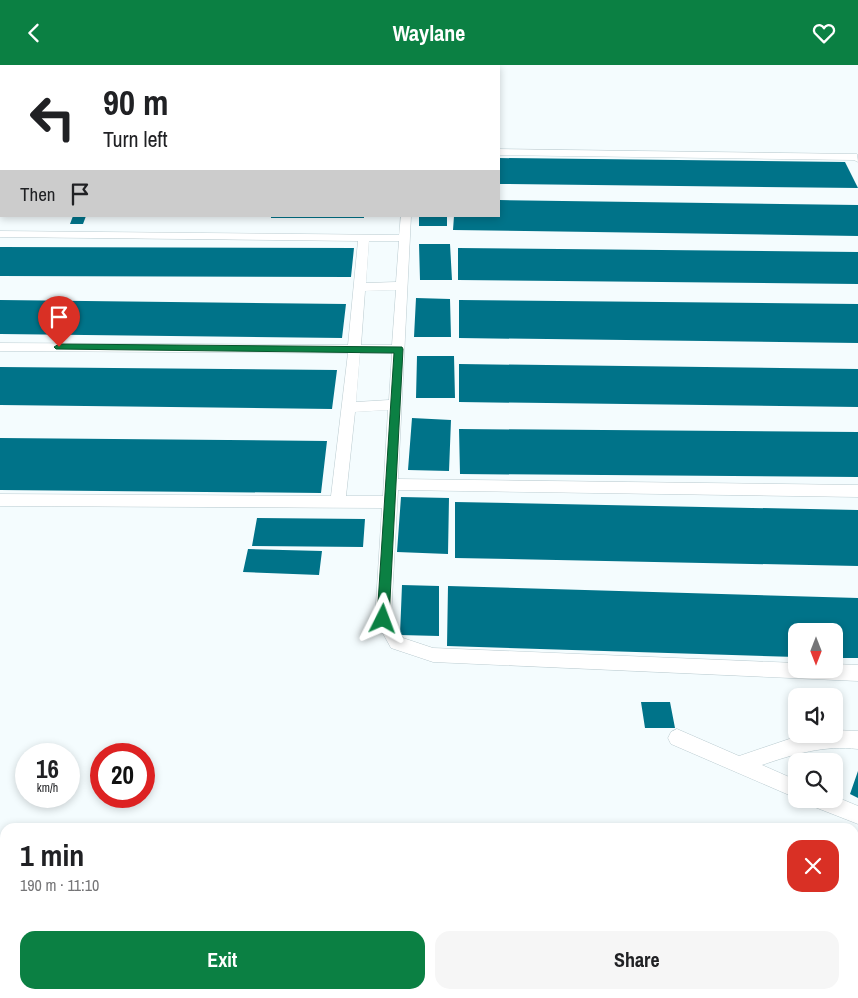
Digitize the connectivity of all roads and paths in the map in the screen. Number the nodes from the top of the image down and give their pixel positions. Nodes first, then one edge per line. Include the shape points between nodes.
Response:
1 (500, 152) edge
2 (858, 159) edge
3 (406, 217) edge
4 (0, 234) edge
5 (364, 237) junction
6 (405, 239) junction
7 (402, 286) junction
8 (359, 287) junction
9 (0, 347) edge
10 (399, 349) junction
11 (354, 350) junction
12 (395, 405) junction
13 (349, 407) junction
14 (391, 484) junction
15 (858, 491) edge
16 (0, 500) edge
17 (338, 502) junction
18 (390, 503) junction
19 (858, 673) edge
20 (677, 738) dead end
21 (858, 740) edge
22 (740, 764) junction
23 (788, 785) edge
24 (841, 808) edge
25 (858, 815) edge

1 - 2 lane
3 - 6 lane
4 - 5 lane
5 - 6 lane
5 - 8 lane
6 - 7 lane
7 - 8 lane
7 - 10 lane
8 - 11 lane
9 - 11 lane
10 - 11 lane
10 - 12 lane
11 - 13 lane
12 - 13 lane
12 - 14 lane
13 - 17 lane
14 - 15 lane
14 - 18 lane
16 - 17 lane
17 - 18 lane
18 - 19 lane via 383,619 397,643 434,655
20 - 22 lane
21 - 22 lane via 842,737 814,739
22 - 23 lane
24 - 25 lane

